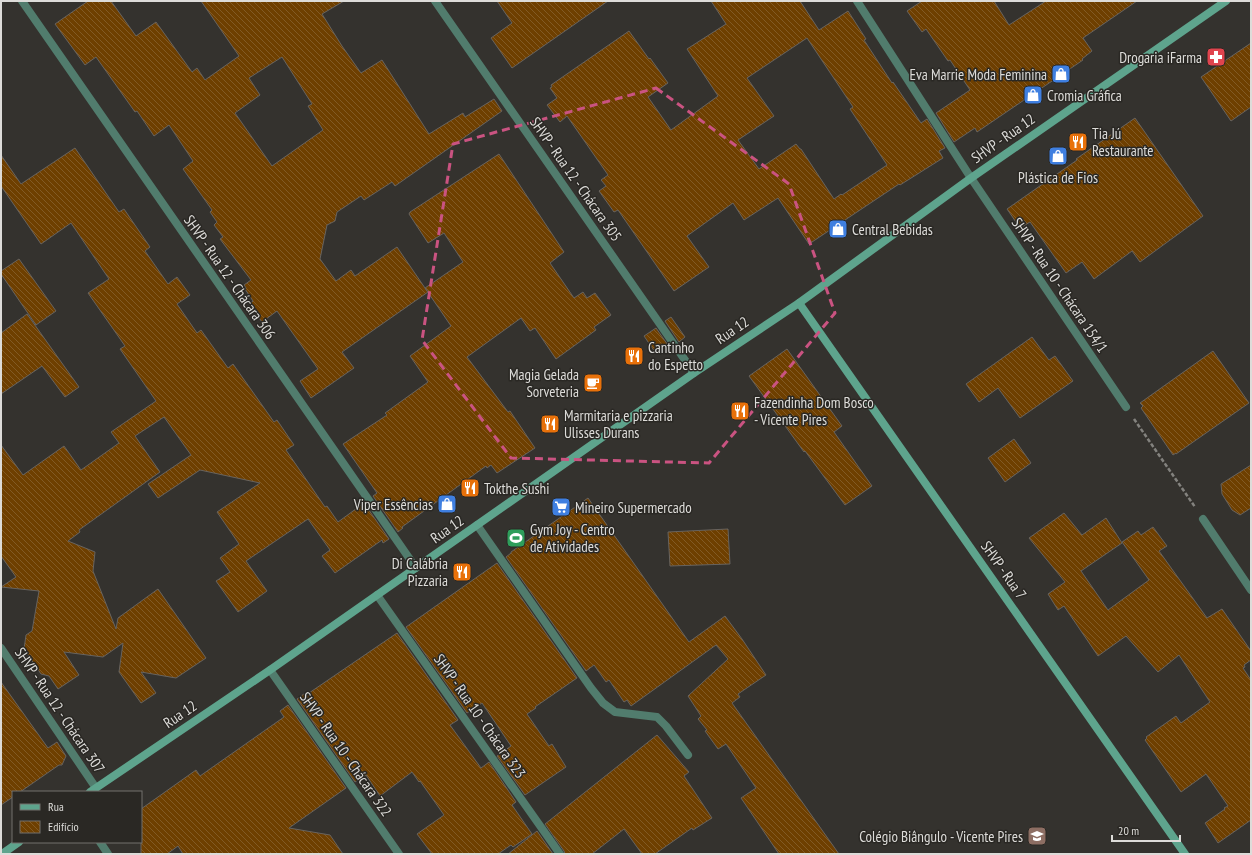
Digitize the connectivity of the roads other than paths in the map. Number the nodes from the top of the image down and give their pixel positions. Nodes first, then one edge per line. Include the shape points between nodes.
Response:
1 (22, 1) edge
2 (435, 1) edge
3 (857, 1) edge
4 (1226, 1) edge
5 (971, 178) junction
6 (799, 302) junction
7 (694, 373) junction
8 (1126, 407) road end
9 (1203, 519) road end
10 (477, 525) junction
11 (416, 568) junction
12 (1251, 590) edge
13 (376, 595) junction
14 (1, 648) edge
15 (270, 670) junction
16 (688, 755) dead end
17 (93, 790) edge
18 (18, 843) edge
19 (101, 843) edge
20 (2, 854) edge
21 (108, 854) edge
22 (399, 854) edge
23 (560, 854) edge
24 (1185, 854) edge

1 - 11 street, SHVP - Rua 12 - Chácara 306
2 - 7 street, SHVP - Rua 12 - Chácara 305
3 - 5 street, SHVP - Rua 10 - Chácara 154/1
4 - 5 street, SHVP - Rua 12
5 - 6 street, SHVP - Rua 12
5 - 8 street, SHVP - Rua 10 - Chácara 154/1
6 - 7 street, Rua 12
6 - 24 street, SHVP - Rua 7
7 - 10 street, Rua 12
9 - 12 street
10 - 11 street, Rua 12
10 - 16 street via 603,703 615,712 657,717
11 - 13 street, Rua 12
13 - 15 street, Rua 12
13 - 23 street, SHVP - Rua 10 - Chácara 323
14 - 17 street, SHVP - Rua 12 - Chácara 307
15 - 17 street, Rua 12
15 - 22 street, SHVP - Rua 10 - Chácara 322
18 - 20 street
19 - 21 street

